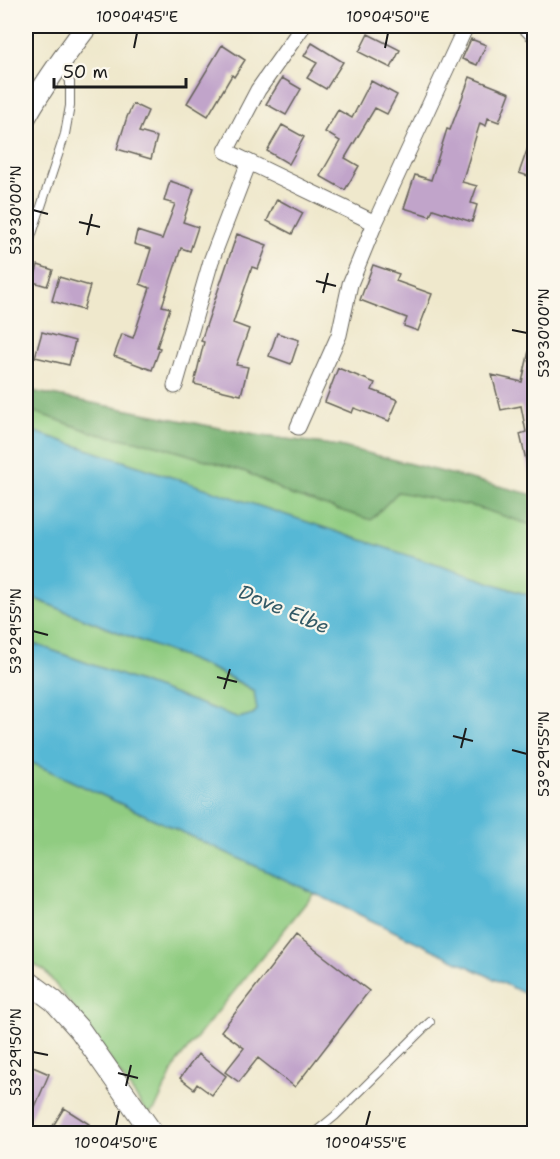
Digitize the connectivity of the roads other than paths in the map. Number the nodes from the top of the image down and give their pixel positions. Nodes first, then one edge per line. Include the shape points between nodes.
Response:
1 (87, 26) edge
2 (303, 26) edge
3 (466, 26) edge
4 (529, 26) edge
5 (534, 32) edge
6 (62, 58) junction
7 (32, 90) edge
8 (26, 116) edge
9 (249, 162) junction
10 (375, 223) junction
11 (26, 252) edge
12 (175, 386) dead end
13 (298, 427) dead end
14 (26, 980) edge
15 (430, 1023) dead end
16 (153, 1134) edge
17 (313, 1134) edge

1 - 6 street
2 - 9 street via 258,90 226,151
3 - 10 street
4 - 5 street
6 - 7 street
6 - 11 lane via 70,82 65,134
7 - 8 street
9 - 10 street
9 - 12 street via 211,261
10 - 13 street via 350,284 339,334
14 - 16 street via 54,1001 80,1030
15 - 17 lane

